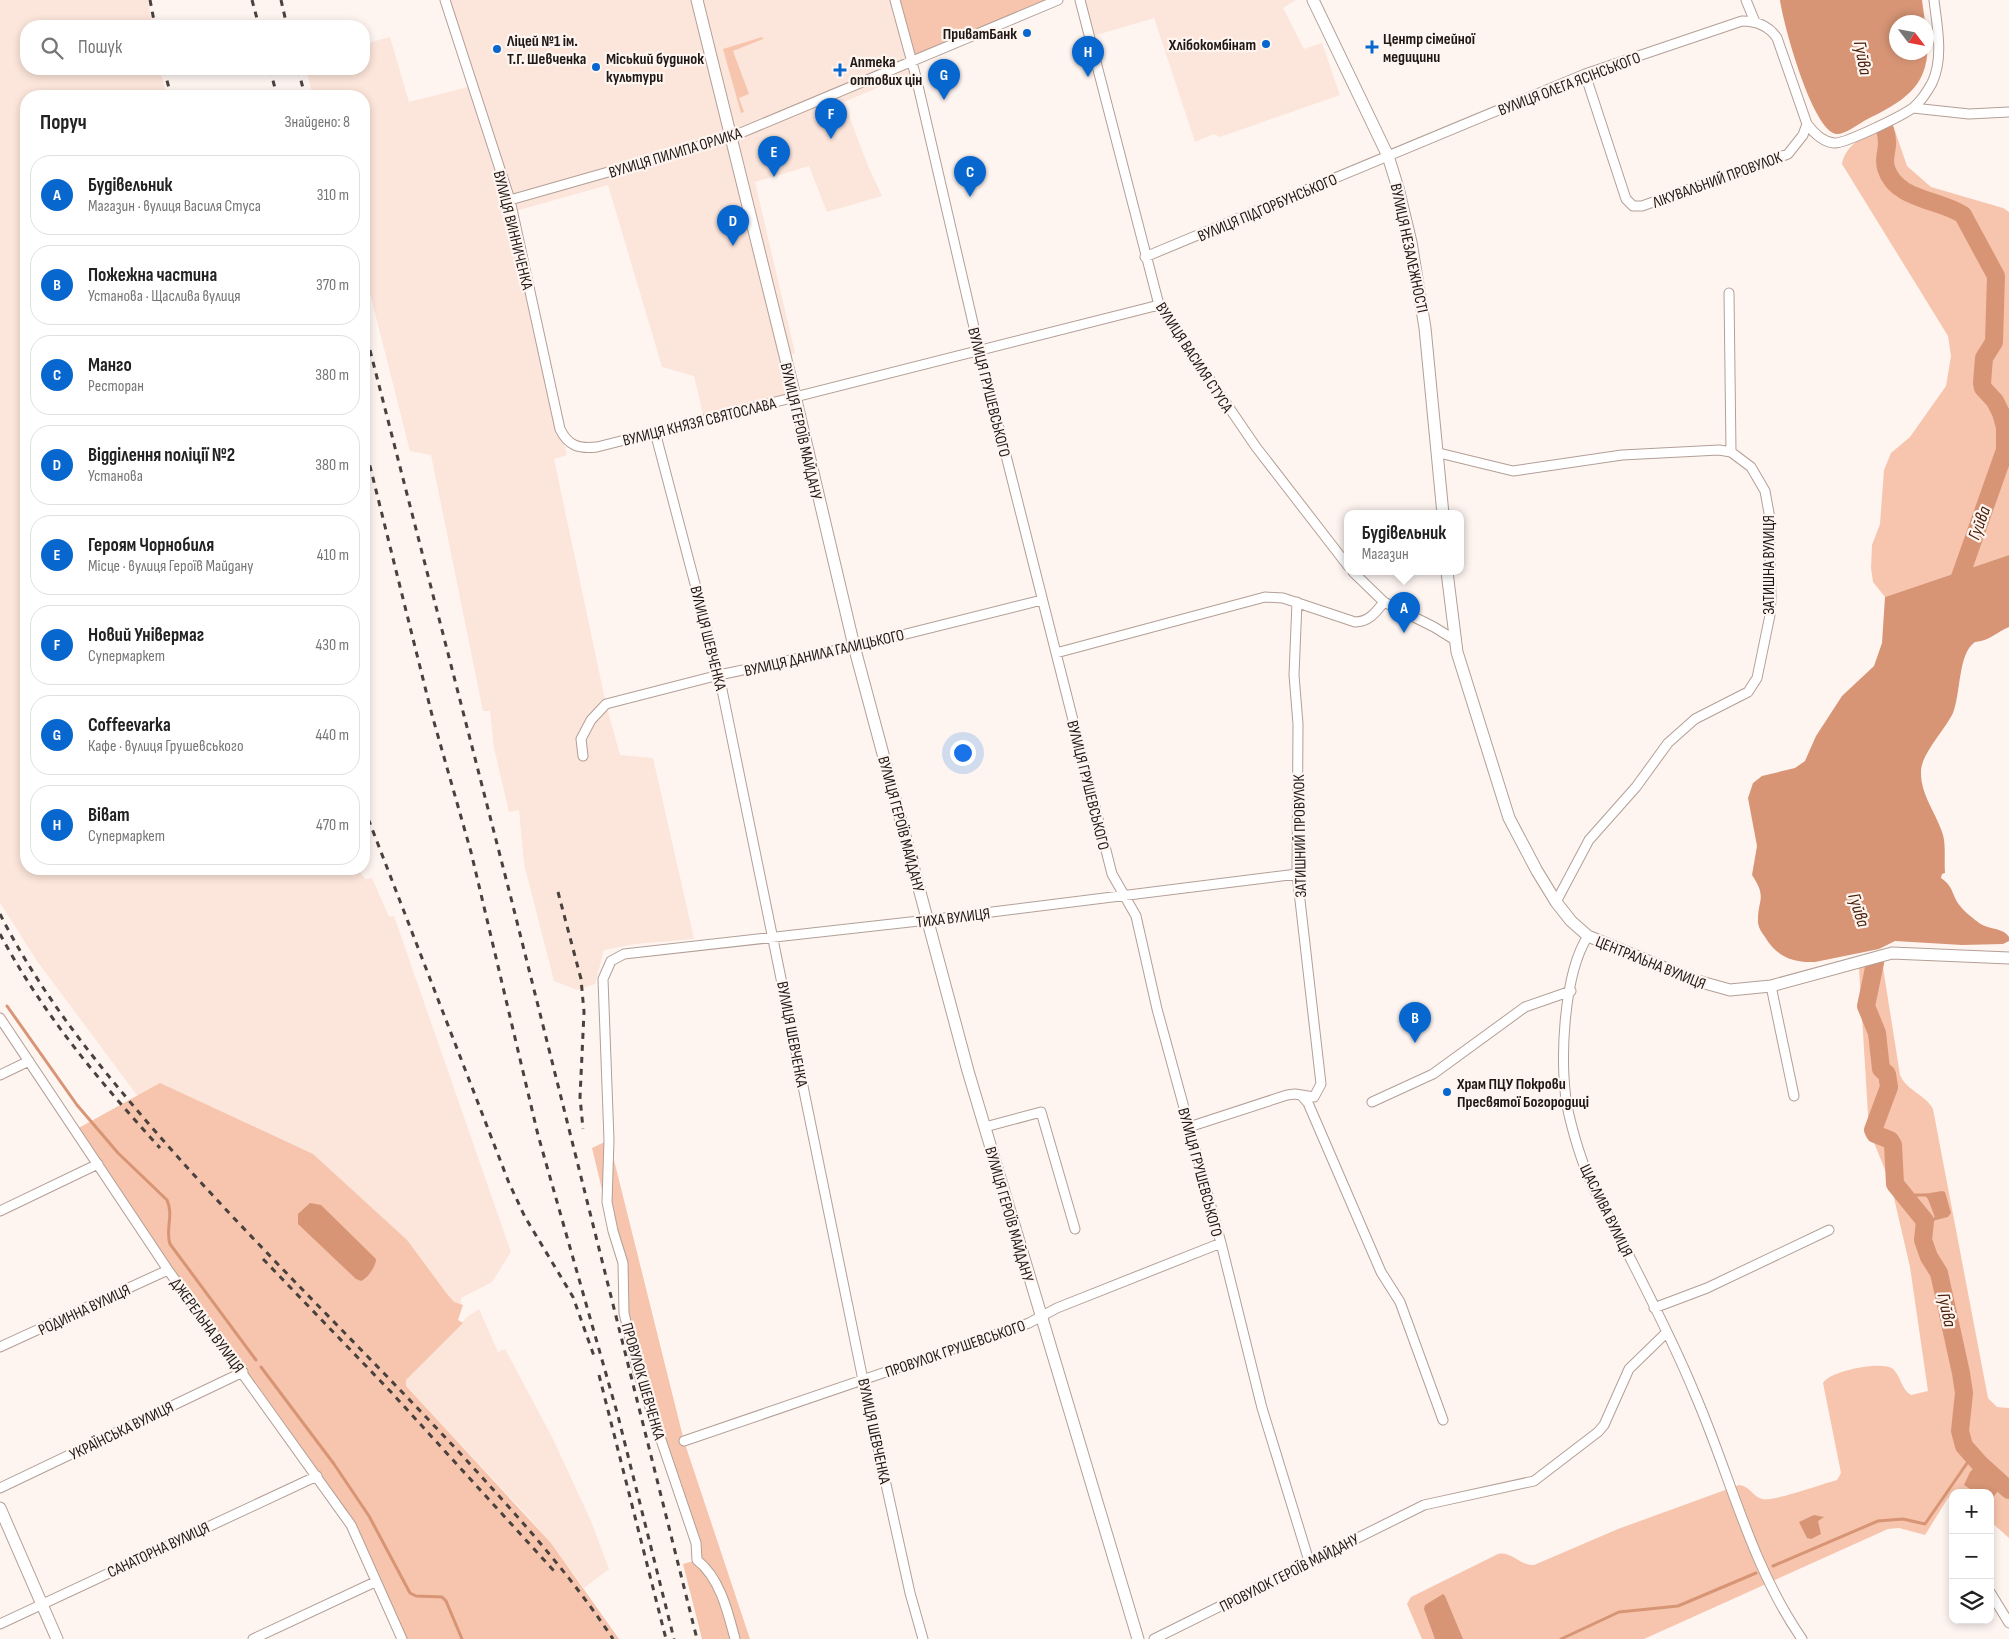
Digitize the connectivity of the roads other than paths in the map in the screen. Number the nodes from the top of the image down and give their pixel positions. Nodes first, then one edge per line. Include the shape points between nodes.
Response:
1 (445, 0) edge
2 (697, 0) edge
3 (895, 0) edge
4 (1058, 0) edge
5 (1080, 0) edge
6 (1313, 0) edge
7 (1746, 0) edge
8 (1934, 0) edge
9 (1755, 22) junction
10 (912, 61) junction
11 (1584, 74) junction
12 (1913, 108) junction
13 (2009, 112) edge
14 (1807, 124) junction
15 (731, 137) junction
16 (1388, 156) junction
17 (510, 200) junction
18 (1145, 257) junction
19 (1729, 293) dead end
20 (1159, 305) junction
21 (979, 348) junction
22 (795, 396) junction
23 (655, 432) junction
24 (588, 448) joint
25 (1731, 452) junction
26 (1439, 453) junction
27 (1443, 510) edge
28 (1344, 561) edge
29 (1356, 575) edge
30 (1447, 575) edge
31 (1042, 600) junction
32 (1297, 602) junction
33 (1384, 602) junction
34 (1455, 640) junction
35 (854, 646) junction
36 (1056, 653) junction
37 (719, 675) junction
38 (583, 756) dead end
39 (1297, 874) junction
40 (1124, 896) junction
41 (1556, 902) junction
42 (928, 920) junction
43 (1588, 936) junction
44 (774, 937) junction
45 (2009, 958) edge
46 (611, 961) joint
47 (1770, 986) junction
48 (1571, 991) junction
49 (0, 1018) edge
50 (29, 1061) junction
51 (0, 1075) edge
52 (1301, 1095) junction
53 (1794, 1096) dead end
54 (1372, 1102) dead end
55 (985, 1127) junction
56 (1189, 1127) junction
57 (98, 1164) junction
58 (0, 1211) edge
59 (1075, 1229) dead end
60 (1829, 1230) dead end
61 (1221, 1244) junction
62 (168, 1270) junction
63 (1654, 1308) junction
64 (1040, 1316) junction
65 (1666, 1333) junction
66 (0, 1347) edge
67 (243, 1372) junction
68 (864, 1380) junction
69 (1443, 1420) dead end
70 (684, 1441) dead end
71 (317, 1476) junction
72 (0, 1488) edge
73 (0, 1508) edge
74 (1309, 1561) junction
75 (375, 1582) junction
76 (1994, 1599) edge
77 (42, 1603) junction
78 (2009, 1623) edge
79 (0, 1624) edge
80 (57, 1639) edge
81 (253, 1639) edge
82 (402, 1639) edge
83 (734, 1639) edge
84 (923, 1639) edge
85 (1138, 1639) edge
86 (1154, 1639) edge
87 (1802, 1639) edge

1 - 17 street, ВУЛИЦЯ ВИННИЧЕНКА
2 - 15 street, ВУЛИЦЯ ГЕРОЇВ МАЙДАНУ
3 - 10 street, ВУЛИЦЯ ГРУШЕВСЬКОГО
4 - 10 street, ВУЛИЦЯ ПИЛИПА ОРЛИКА
5 - 18 street, ВУЛИЦЯ ВАСИЛЯ СТУСА
6 - 16 street, ВУЛИЦЯ НЕЗАЛЕЖНОСТІ
7 - 9 street
8 - 12 street via 1938,37 1936,70 1926,92
9 - 11 street, ВУЛИЦЯ ОЛЕГА ЯСІНСЬКОГО via 1733,24
9 - 14 street via 1772,31 1777,38
10 - 15 street, ВУЛИЦЯ ПИЛИПА ОРЛИКА
10 - 21 street, ВУЛИЦЯ ГРУШЕВСЬКОГО
11 - 14 street, ЛІКУВАЛЬНИЙ ПРОВУЛОК via 1626,199 1632,206 1642,206 1788,154 1803,135
11 - 16 street, ВУЛИЦЯ ОЛЕГА ЯСІНСЬКОГО
12 - 13 street via 1969,114
12 - 14 street via 1835,144 1816,135
15 - 17 street, ВУЛИЦЯ ПИЛИПА ОРЛИКА
15 - 22 street, ВУЛИЦЯ ГЕРОЇВ МАЙДАНУ
16 - 18 street, ВУЛИЦЯ ПІДГОРБУНСЬКОГО
16 - 26 street, ВУЛИЦЯ НЕЗАЛЕЖНОСТІ via 1419,289
17 - 24 street, ВУЛИЦЯ ВИННИЧЕНКА via 560,429 570,444
18 - 20 street, ВУЛИЦЯ ВАСИЛЯ СТУСА
19 - 25 street
20 - 21 street, ВУЛИЦЯ КНЯЗЯ СВЯТОСЛАВА
20 - 28 street, ВУЛИЦЯ ВАСИЛЯ СТУСА via 1227,408
21 - 22 street, ВУЛИЦЯ КНЯЗЯ СВЯТОСЛАВА
21 - 31 street, ВУЛИЦЯ ГРУШЕВСЬКОГО
22 - 23 street, ВУЛИЦЯ КНЯЗЯ СВЯТОСЛАВА
22 - 35 street, ВУЛИЦЯ ГЕРОЇВ МАЙДАНУ
23 - 24 street, ВУЛИЦЯ КНЯЗЯ СВЯТОСЛАВА
23 - 37 street, ВУЛИЦЯ ШЕВЧЕНКА
25 - 26 street via 1622,455 1513,471
25 - 41 street, ЗАТИШНА ВУЛИЦЯ via 1760,479 1766,491 1769,513 1771,607 1757,678 1748,692 1695,719 1668,744 1636,787 1589,840
26 - 27 street, ВУЛИЦЯ НЕЗАЛЕЖНОСТІ
29 - 33 street
30 - 34 street
31 - 35 street, ВУЛИЦЯ ДАНИЛА ГАЛИЦЬКОГО
31 - 36 street, ВУЛИЦЯ ГРУШЕВСЬКОГО
32 - 33 street via 1363,622
32 - 36 street via 1265,597
32 - 39 street, ЗАТИШНИЙ ПРОВУЛОК via 1294,675 1298,724
33 - 34 street
34 - 41 street, ЦЕНТРАЛЬНА ВУЛИЦЯ via 1509,818
35 - 37 street, ВУЛИЦЯ ДАНИЛА ГАЛИЦЬКОГО
35 - 42 street, ВУЛИЦЯ ГЕРОЇВ МАЙДАНУ
36 - 40 street, ВУЛИЦЯ ГРУШЕВСЬКОГО via 1112,874
37 - 38 street, ВУЛИЦЯ ДАНИЛА ГАЛИЦЬКОГО via 606,704 581,740
37 - 44 street, ВУЛИЦЯ ШЕВЧЕНКА
39 - 40 street, ТИХА ВУЛИЦЯ
39 - 52 street, ЗАТИШНИЙ ПРОВУЛОК via 1321,1084 1314,1097
40 - 42 street, ТИХА ВУЛИЦЯ
40 - 56 street, ВУЛИЦЯ ГРУШЕВСЬКОГО via 1136,916
41 - 43 street, ЦЕНТРАЛЬНА ВУЛИЦЯ
42 - 44 street, ТИХА ВУЛИЦЯ
42 - 55 street, ВУЛИЦЯ ГЕРОЇВ МАЙДАНУ
43 - 47 street, ЦЕНТРАЛЬНА ВУЛИЦЯ via 1714,986 1746,990
43 - 48 street, ЩАСЛИВА ВУЛИЦЯ via 1580,950
44 - 46 street, ТИХА ВУЛИЦЯ via 624,954
44 - 68 street, ВУЛИЦЯ ШЕВЧЕНКА
45 - 47 street, ЦЕНТРАЛЬНА ВУЛИЦЯ via 1892,953
46 - 83 street, ПРОВУЛОК ШЕВЧЕНКА via 604,979 609,1140 607,1202 623,1263 624,1313 638,1372 696,1543 697,1560 708,1570 718,1589
47 - 53 street
48 - 54 street via 1525,1006 1433,1074
48 - 63 street, ЩАСЛИВА ВУЛИЦЯ via 1564,1036 1568,1113 1594,1189
49 - 50 street, ДЖЕРЕЛЬНА ВУЛИЦЯ
50 - 51 street
50 - 57 street, ДЖЕРЕЛЬНА ВУЛИЦЯ
52 - 56 street via 1287,1095
52 - 69 street via 1308,1103 1381,1272 1400,1302
55 - 59 street via 1041,1112
55 - 64 street, ВУЛИЦЯ ГЕРОЇВ МАЙДАНУ
56 - 61 street, ВУЛИЦЯ ГРУШЕВСЬКОГО
57 - 58 street
57 - 62 street, ДЖЕРЕЛЬНА ВУЛИЦЯ
60 - 63 street via 1707,1288
61 - 64 street, ПРОВУЛОК ГРУШЕВСЬКОГО
61 - 74 street, ВУЛИЦЯ ГРУШЕВСЬКОГО via 1262,1408
62 - 66 street, РОДИННА ВУЛИЦЯ
62 - 67 street, ДЖЕРЕЛЬНА ВУЛИЦЯ
63 - 65 street, ЩАСЛИВА ВУЛИЦЯ
64 - 68 street, ПРОВУЛОК ГРУШЕВСЬКОГО via 1029,1323
64 - 85 street, ВУЛИЦЯ ГЕРОЇВ МАЙДАНУ
65 - 74 street, ПРОВУЛОК ГЕРОЇВ МАЙДАНУ via 1629,1369 1598,1432 1541,1476 1524,1484 1424,1505
65 - 87 street, ЩАСЛИВА ВУЛИЦЯ via 1694,1392 1766,1576
67 - 71 street, ДЖЕРЕЛЬНА ВУЛИЦЯ
67 - 72 street, УКРАЇНСЬКА ВУЛИЦЯ
68 - 70 street, ПРОВУЛОК ГРУШЕВСЬКОГО
68 - 84 street, ВУЛИЦЯ ШЕВЧЕНКА
71 - 75 street, ДЖЕРЕЛЬНА ВУЛИЦЯ via 351,1525
71 - 77 street, САНАТОРНА ВУЛИЦЯ
73 - 77 street
74 - 86 street, ПРОВУЛОК ГЕРОЇВ МАЙДАНУ
75 - 81 street
75 - 82 street, ДЖЕРЕЛЬНА ВУЛИЦЯ
76 - 78 street
77 - 79 street, САНАТОРНА ВУЛИЦЯ
77 - 80 street

